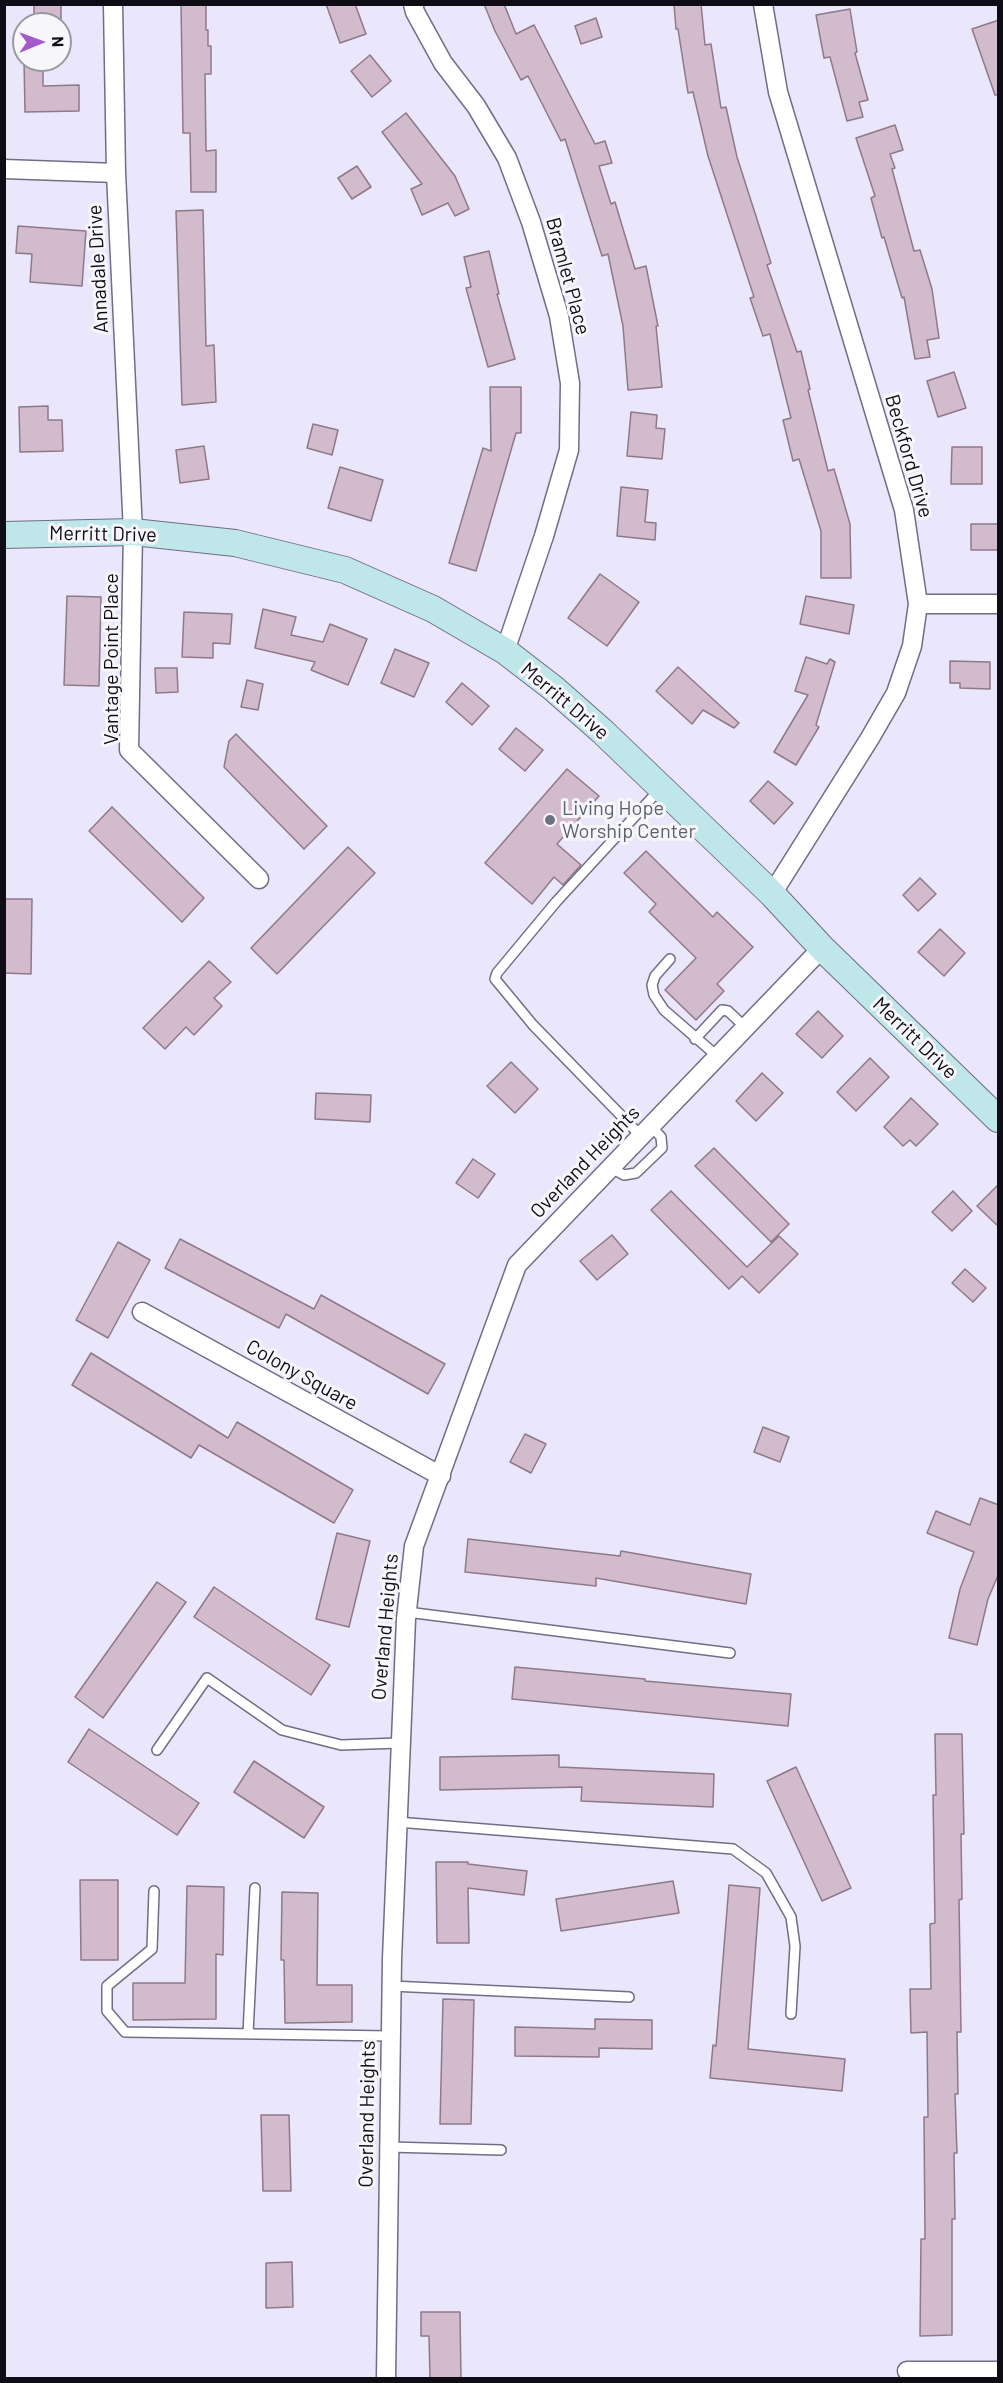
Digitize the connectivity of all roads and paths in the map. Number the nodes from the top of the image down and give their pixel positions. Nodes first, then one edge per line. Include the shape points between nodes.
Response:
1 (113, 4) edge
2 (413, 4) edge
3 (763, 4) edge
4 (4, 169) edge
5 (116, 173) junction
6 (133, 531) junction
7 (4, 535) edge
8 (999, 603) edge
9 (918, 604) junction
10 (506, 651) junction
11 (661, 788) junction
12 (259, 879) dead end
13 (772, 894) junction
14 (822, 948) junction
15 (670, 959) dead end
16 (745, 1027) junction
17 (695, 1039) junction
18 (717, 1056) junction
19 (999, 1119) edge
20 (646, 1131) junction
21 (142, 1311) dead end
22 (441, 1476) junction
23 (407, 1612) junction
24 (730, 1653) dead end
25 (399, 1743) junction
26 (157, 1750) dead end
27 (397, 1822) junction
28 (255, 1888) dead end
29 (154, 1891) dead end
30 (391, 1986) junction
31 (629, 1997) dead end
32 (791, 2014) dead end
33 (248, 2034) junction
34 (390, 2036) junction
35 (389, 2147) junction
36 (501, 2150) dead end
37 (907, 2371) dead end
38 (999, 2372) edge
39 (386, 2379) edge

1 - 5 street, Annadale Drive
2 - 10 street, Bramlet Place via 443,63 476,106 507,158 559,316 570,383 569,450
3 - 9 street, Beckford Drive via 778,92 904,510
4 - 5 street
5 - 6 street, Annadale Drive
6 - 7 main road, Merritt Drive
6 - 10 main road, Merritt Drive via 235,543 345,570 433,609
6 - 12 street, Vantage Point Place via 129,750
8 - 9 street
9 - 13 street, Beckford Drive via 912,646 896,693
10 - 11 main road, Merritt Drive via 594,724
11 - 13 main road, Merritt Drive
11 - 20 lane via 556,902 495,979 533,1025
13 - 14 main road, Merritt Drive
14 - 16 street, Overland Heights
14 - 19 main road, Merritt Drive
15 - 17 lane via 655,976 654,995
16 - 17 lane via 722,1010
16 - 18 street, Overland Heights
17 - 18 lane
18 - 20 street, Overland Heights
20 - 22 street, Overland Heights via 516,1265
21 - 22 street, Colony Square
22 - 23 street, Overland Heights via 414,1546
23 - 24 lane
23 - 25 street, Overland Heights
25 - 26 lane via 341,1745 282,1730 207,1678
25 - 27 street, Overland Heights
27 - 30 street, Overland Heights
27 - 32 lane via 733,1849 766,1873 791,1917 795,1946
28 - 33 lane
29 - 33 lane via 152,1949 106,1986 107,2011 125,2032
30 - 31 lane
30 - 34 street, Overland Heights
33 - 34 lane
34 - 35 street, Overland Heights
35 - 36 lane
35 - 39 street, Overland Heights
37 - 38 street

